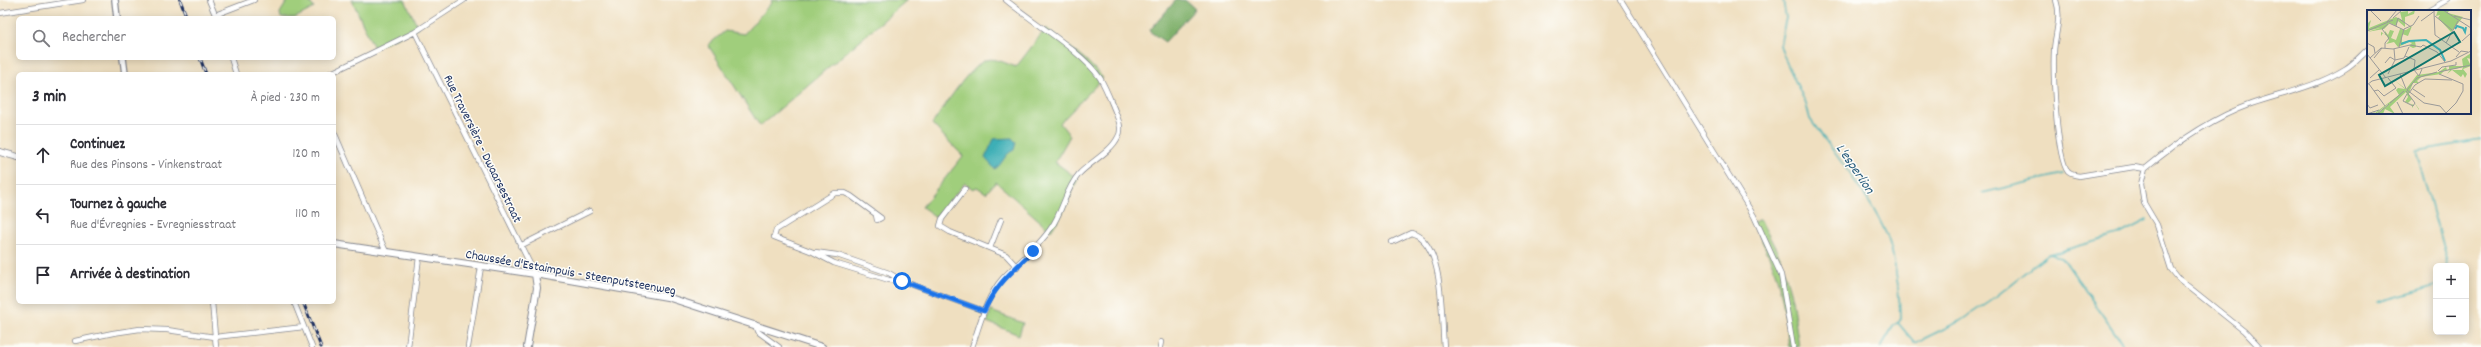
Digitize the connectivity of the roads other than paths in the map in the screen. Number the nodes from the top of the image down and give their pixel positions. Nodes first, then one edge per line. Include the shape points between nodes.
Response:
1 (83, 0) edge
2 (115, 0) edge
3 (209, 0) edge
4 (254, 0) edge
5 (464, 0) edge
6 (1006, 0) edge
7 (1621, 0) edge
8 (2056, 0) edge
9 (2447, 0) edge
10 (49, 3) edge
11 (2430, 10) edge
12 (0, 13) edge
13 (117, 16) edge
14 (215, 16) edge
15 (217, 16) edge
16 (415, 32) junction
17 (2367, 50) edge
18 (123, 60) edge
19 (232, 60) edge
20 (125, 72) edge
21 (235, 72) edge
22 (333, 72) edge
23 (336, 137) edge
24 (0, 152) edge
25 (16, 156) edge
26 (2145, 169) junction
27 (965, 189) dead end
28 (590, 211) dead end
29 (876, 215) dead end
30 (1001, 220) dead end
31 (1392, 242) dead end
32 (336, 244) edge
33 (520, 246) junction
34 (990, 248) junction
35 (386, 252) junction
36 (814, 252) junction
37 (419, 257) junction
38 (481, 267) junction
39 (1017, 267) junction
40 (535, 274) junction
41 (902, 281) junction
42 (212, 304) edge
43 (295, 304) edge
44 (984, 311) junction
45 (755, 324) junction
46 (304, 327) junction
47 (214, 337) junction
48 (76, 341) dead end
49 (1161, 342) dead end
50 (216, 347) edge
51 (312, 347) edge
52 (408, 347) edge
53 (468, 347) edge
54 (527, 347) edge
55 (779, 347) edge
56 (822, 347) edge
57 (972, 347) edge
58 (1160, 347) edge
59 (1444, 347) edge
60 (1793, 347) edge
61 (2259, 347) edge

1 - 10 street
2 - 13 street
3 - 14 street
4 - 15 street
5 - 16 street
6 - 39 street via 1062,43 1099,76 1120,129 1119,136 1113,144 1087,165 1071,184 1051,228
7 - 60 street via 1754,216 1773,253 1785,290
8 - 26 street via 2059,23 2054,50 2055,98 2060,143 2068,171 2079,176 2134,167
9 - 11 street
10 - 12 street
16 - 22 street
16 - 33 street, Rue Traversière - Dwaarsestraat
17 - 26 street via 2347,69 2321,82 2250,104 2217,120 2195,132
18 - 20 street
19 - 21 street
23 - 35 street
24 - 25 main road
26 - 61 street via 2141,184 2144,203 2157,225 2172,270 2179,279 2244,331
27 - 34 street via 942,219 940,226
28 - 33 street
29 - 36 street via 851,196 835,193 776,230 774,237
30 - 34 street
31 - 59 street via 1411,234 1421,237 1430,247 1438,279
32 - 35 main road, Chaussée d'Estaimpuis - Steenputsteenweg
33 - 40 street, Rue Traversière - Dwaarsestraat
34 - 39 street via 1006,255
35 - 37 main road, Chaussée d'Estaimpuis - Steenputsteenweg
36 - 41 street via 834,263 888,280
36 - 41 street via 837,255 889,273
37 - 38 main road, Chaussée d'Estaimpuis - Steenputsteenweg
37 - 52 street
38 - 40 main road, Chaussée d'Estaimpuis - Steenputsteenweg
38 - 53 street
39 - 44 street via 995,289
40 - 45 main road, Chaussée d'Estaimpuis - Steenputsteenweg via 667,298
40 - 54 main road via 537,288
41 - 44 street
42 - 47 street
43 - 46 street
44 - 57 street
45 - 55 street via 757,331
45 - 56 main road, Chaussée d'Estaimpuis - Steenputsteenweg
46 - 47 street
46 - 51 street
47 - 48 street via 149,329
47 - 50 street
49 - 58 street

